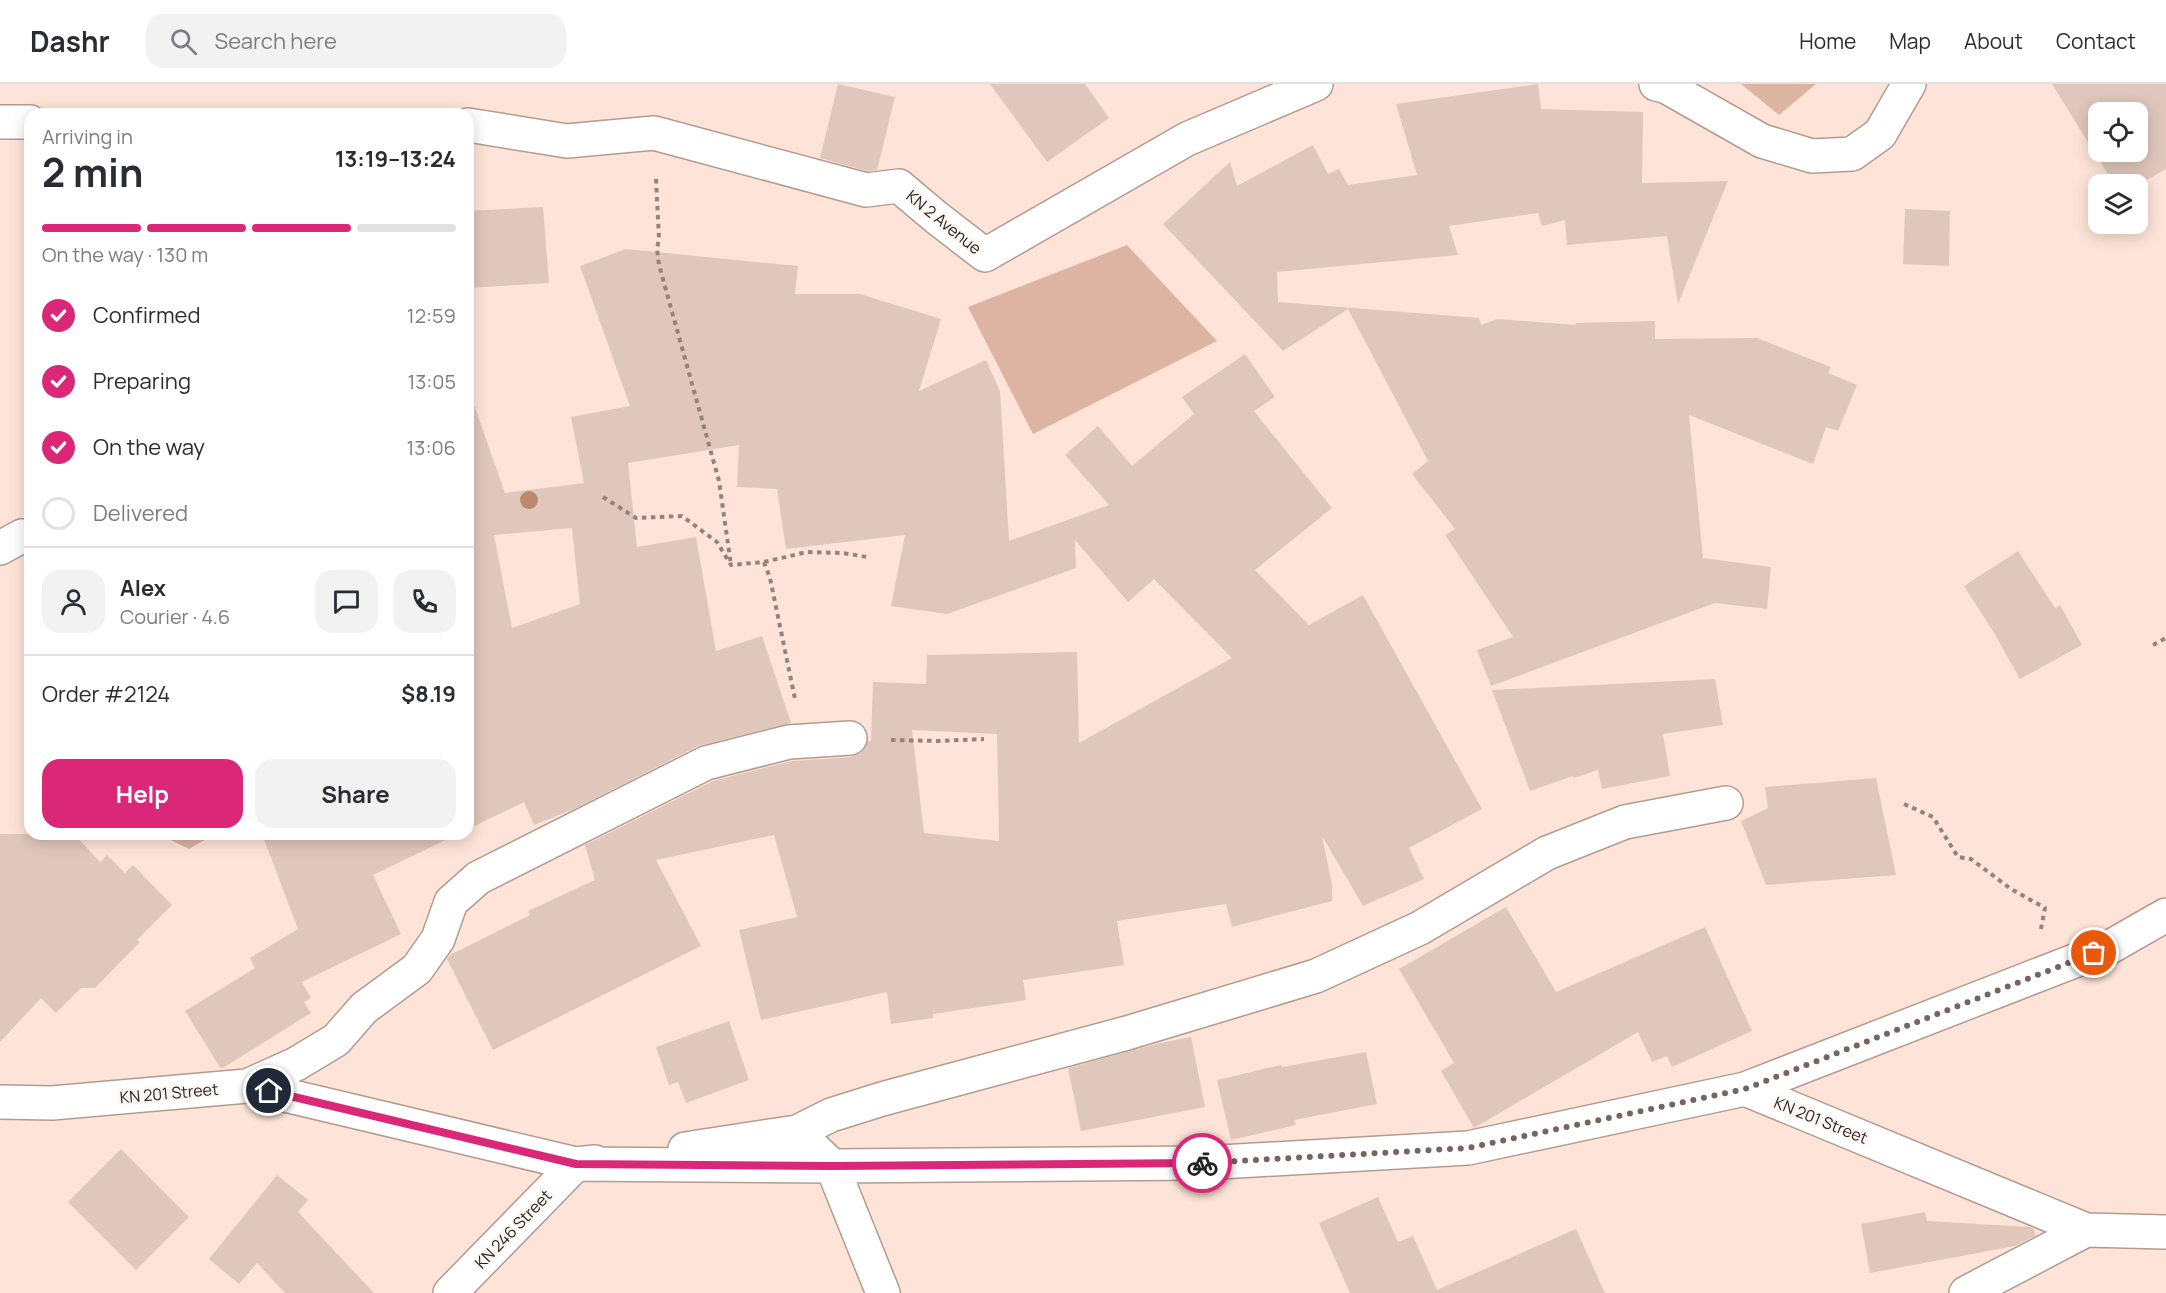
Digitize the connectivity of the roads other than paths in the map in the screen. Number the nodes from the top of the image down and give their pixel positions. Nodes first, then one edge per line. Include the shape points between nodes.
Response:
1 (1316, 84) edge
2 (1656, 84) edge
3 (1909, 84) edge
4 (0, 122) edge
5 (24, 122) edge
6 (474, 126) edge
7 (850, 738) road end
8 (1726, 803) dead end
9 (2166, 915) edge
10 (247, 1086) junction
11 (1745, 1089) junction
12 (0, 1102) edge
13 (797, 1132) junction
14 (576, 1164) junction
15 (832, 1166) junction
16 (2086, 1230) junction
17 (2166, 1232) edge
18 (450, 1293) edge
19 (884, 1293) edge
20 (1966, 1293) edge

1 - 6 street, KN 2 Avenue via 1187,139 986,255 899,186 866,190 654,133 567,141
2 - 3 street via 1762,141 1812,156 1852,154 1880,134
4 - 5 street
7 - 10 street via 789,742 706,763 478,878 451,902 438,939 417,969 364,1008 336,1040
8 - 13 street via 1625,822 1547,854 1420,928 1316,976 1127,1033 882,1099 831,1115
9 - 11 street via 2110,947
10 - 12 street, KN 201 Street via 52,1103
10 - 14 street, KN 201 Street
11 - 15 street, KN 201 Street via 1468,1148 1203,1163
11 - 16 street, KN 201 Street
13 - 14 street
13 - 15 street
14 - 15 street, KN 201 Street
14 - 18 street, KN 246 Street
15 - 19 street
16 - 17 street, KN 201 Street
16 - 20 street

